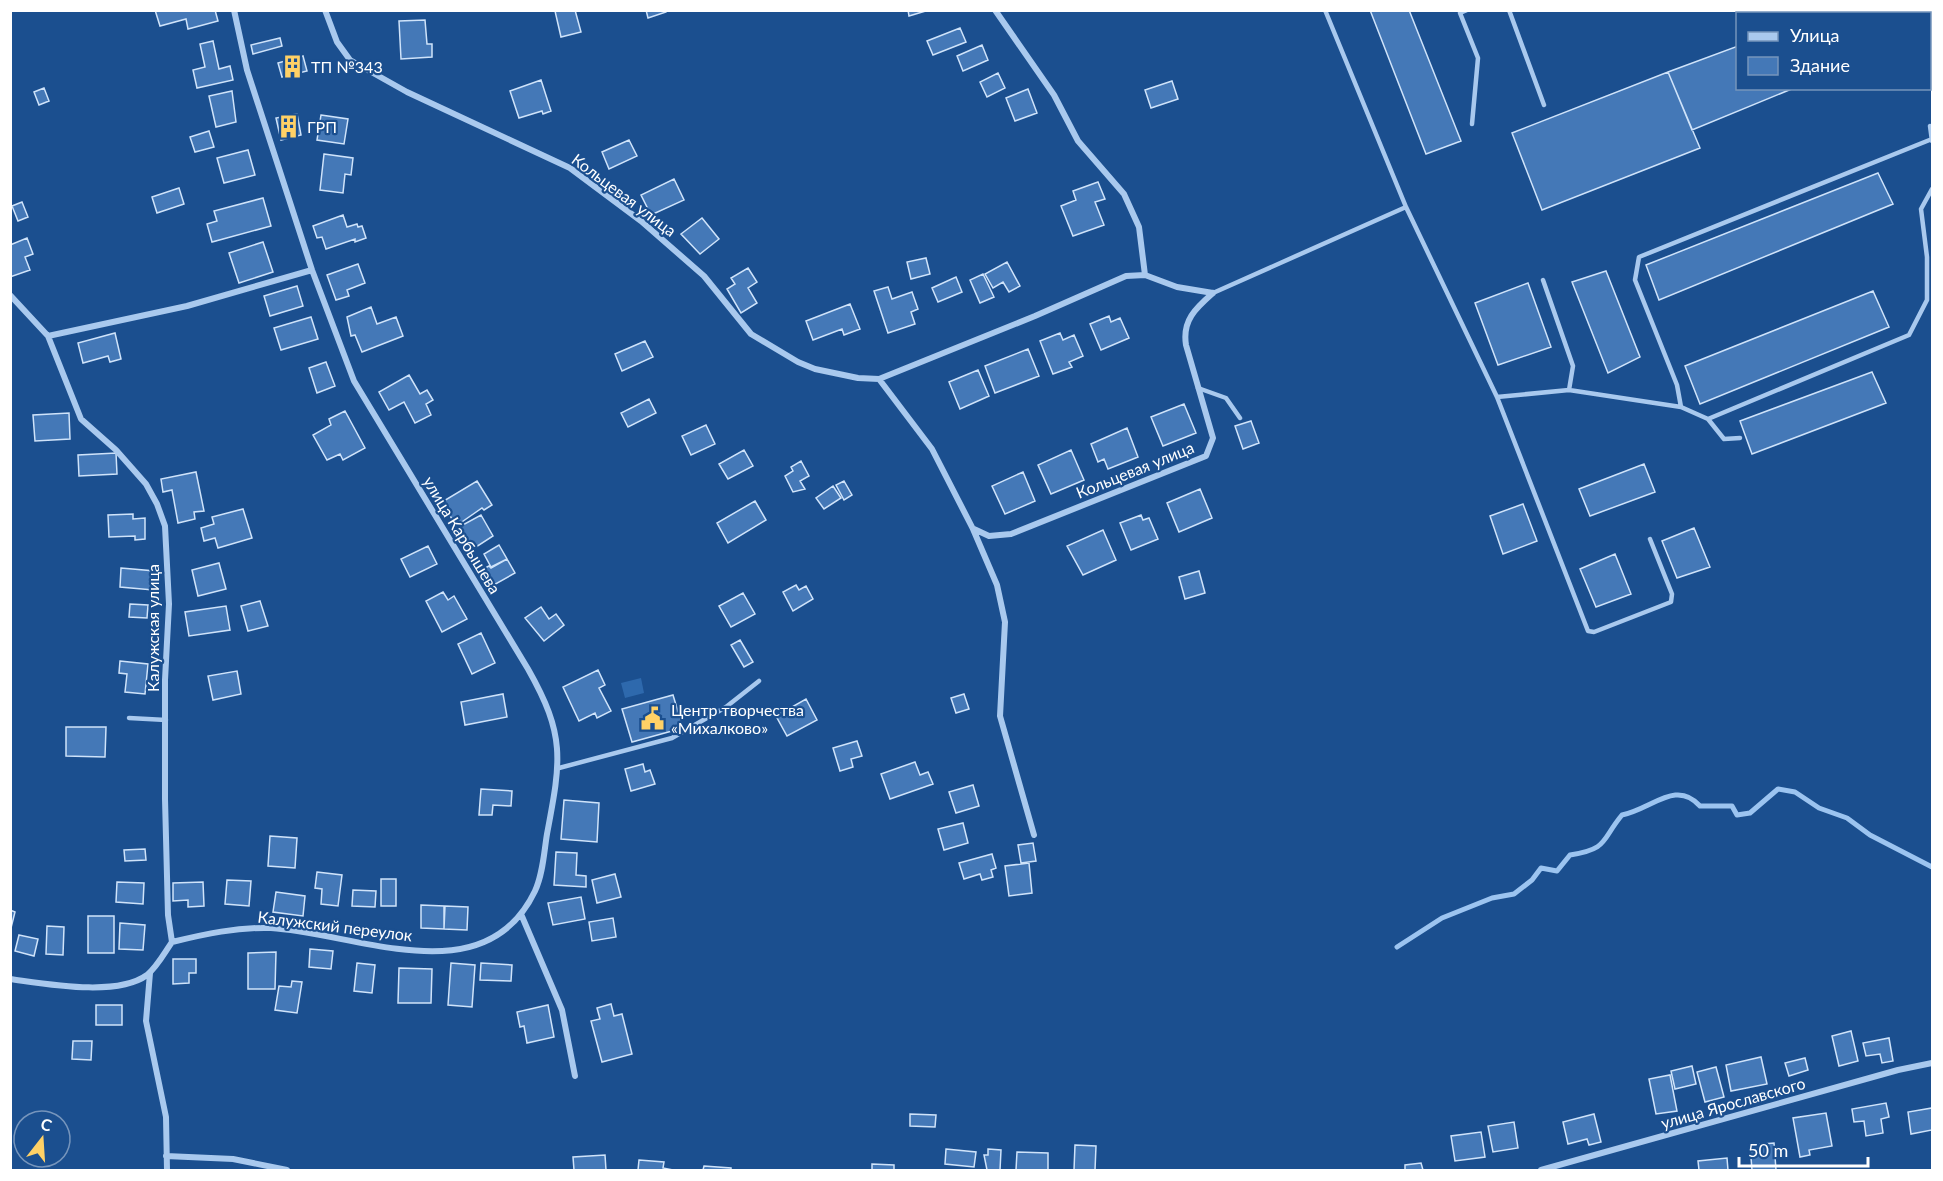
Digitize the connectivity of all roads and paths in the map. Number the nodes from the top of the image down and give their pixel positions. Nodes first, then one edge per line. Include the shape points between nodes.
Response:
1 (234, 10) edge
2 (325, 10) edge
3 (995, 10) edge
4 (1325, 10) edge
5 (1467, 10) edge
6 (1509, 10) edge
7 (1544, 105) dead end
8 (1472, 124) dead end
9 (1930, 126) dead end
10 (1932, 140) edge
11 (1932, 189) edge
12 (1406, 207) junction
13 (312, 270) junction
14 (1145, 275) junction
15 (1543, 280) dead end
16 (1213, 293) junction
17 (10, 295) edge
18 (48, 336) junction
19 (879, 379) junction
20 (1198, 388) junction
21 (1569, 390) junction
22 (1497, 397) junction
23 (1681, 406) junction
24 (1240, 418) dead end
25 (1708, 419) junction
26 (1740, 438) dead end
27 (973, 529) junction
28 (1650, 539) dead end
29 (759, 681) dead end
30 (129, 718) dead end
31 (166, 720) junction
32 (559, 768) junction
33 (1034, 835) dead end
34 (522, 914) junction
35 (172, 942) junction
36 (150, 973) junction
37 (10, 979) edge
38 (1932, 1063) edge
39 (575, 1076) dead end
40 (166, 1156) junction
41 (167, 1170) edge
42 (287, 1170) edge
43 (1541, 1170) edge

1 - 13 street, улица Карбышева via 247,70
2 - 19 street, Кольцевая улица via 337,42 350,60 417,97 570,168 641,221 704,276 751,334 815,369
3 - 14 street via 1054,94 1078,141 1128,202 1139,227
4 - 12 lane
5 - 8 lane via 1460,13 1478,58
6 - 7 lane
9 - 10 lane
10 - 23 lane via 1639,256 1635,280 1677,385
11 - 25 lane via 1921,209 1927,300 1909,334
12 - 16 lane
12 - 22 lane
13 - 18 street via 187,306
13 - 32 street, улица Карбышева via 354,381 541,692 557,740
14 - 16 street via 1177,287
14 - 19 street, Кольцевая улица via 1121,278
15 - 21 lane via 1573,366
16 - 20 street, Кольцевая улица via 1193,311 1186,326 1186,345
17 - 18 street, Калужская улица
18 - 31 street, Калужская улица via 81,418 146,484 162,515 169,604
19 - 27 street via 932,449
20 - 24 lane via 1226,398
20 - 27 street, Кольцевая улица via 1213,438 1204,458 1011,534 989,536
21 - 22 lane
21 - 23 lane
22 - 28 lane via 1588,631 1671,602 1672,594
23 - 25 lane
25 - 26 lane via 1724,439
27 - 33 street via 1003,604 1000,716
29 - 32 lane via 726,707 672,738
30 - 31 lane
31 - 35 street, Калужская улица via 167,878
32 - 34 street, улица Карбышева via 539,882
34 - 35 street, Калужский переулок via 491,941 462,950 403,949 272,928 219,932
34 - 39 street via 562,1010
35 - 36 street
36 - 37 street via 123,986 56,985
36 - 40 street via 146,1021 166,1117
38 - 43 street, улица Ярославского
40 - 41 street
40 - 42 street via 233,1159

